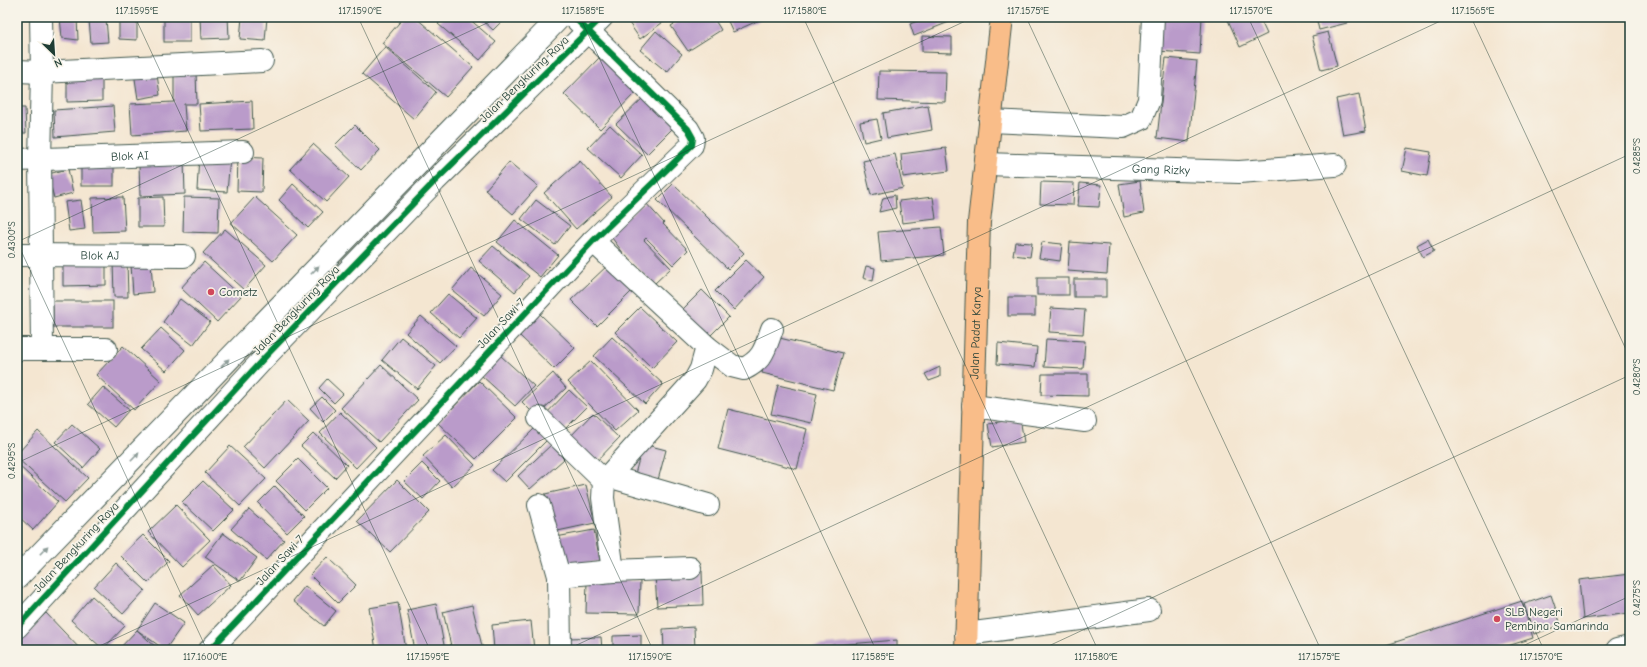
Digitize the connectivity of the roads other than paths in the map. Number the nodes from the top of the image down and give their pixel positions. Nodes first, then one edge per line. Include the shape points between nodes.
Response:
1 (41, 17) edge
2 (560, 17) edge
3 (1002, 17) edge
4 (1153, 17) edge
5 (588, 22) edge
6 (262, 61) dead end
7 (17, 71) edge
8 (42, 72) junction
9 (990, 121) junction
10 (243, 152) dead end
11 (17, 160) edge
12 (40, 160) junction
13 (986, 164) junction
14 (1335, 165) dead end
15 (593, 241) junction
16 (17, 255) edge
17 (41, 255) junction
18 (184, 256) dead end
19 (772, 329) dead end
20 (707, 347) junction
21 (17, 349) edge
22 (42, 349) junction
23 (106, 349) dead end
24 (973, 406) junction
25 (539, 418) dead end
26 (1085, 421) dead end
27 (606, 478) junction
28 (539, 505) dead end
29 (708, 505) dead end
30 (690, 568) dead end
31 (613, 571) junction
32 (559, 576) junction
33 (17, 578) edge
34 (1149, 610) dead end
35 (17, 627) edge
36 (966, 642) edge
37 (1630, 647) edge
38 (210, 650) edge
39 (560, 650) edge
40 (1617, 650) edge

1 - 8 street
33 -> 2 street, Jalan Bengkuring Raya
3 - 9 main road, Jalan Padat Karya
4 - 9 street via 1149,100 1141,119 1123,127
5 - 15 street, Jalan Sawi 7 via 688,129 693,138 692,145
5 - 35 street, Jalan Bengkuring Raya via 277,345
6 - 8 street
7 - 8 street
8 - 12 street
9 - 13 main road, Jalan Padat Karya
10 - 12 street, Blok AI
11 - 12 street, Blok AI
12 - 17 street
13 - 14 street, Gang Rizky via 1239,172
13 - 24 main road, Jalan Padat Karya via 979,222
15 - 20 street
15 - 38 street, Jalan Sawi 7
16 - 17 street, Blok AJ
17 - 18 street, Blok AJ
17 - 22 street
19 - 20 street via 763,354 755,363 744,369 732,366
20 - 27 street via 702,369 695,380
21 - 22 street
22 - 23 street
24 - 26 street
24 - 36 main road, Jalan Padat Karya
25 - 27 street
27 - 29 street
27 - 31 street via 603,498
28 - 32 street
30 - 31 street
31 - 32 street
32 - 39 street
34 - 36 street
37 - 40 street

